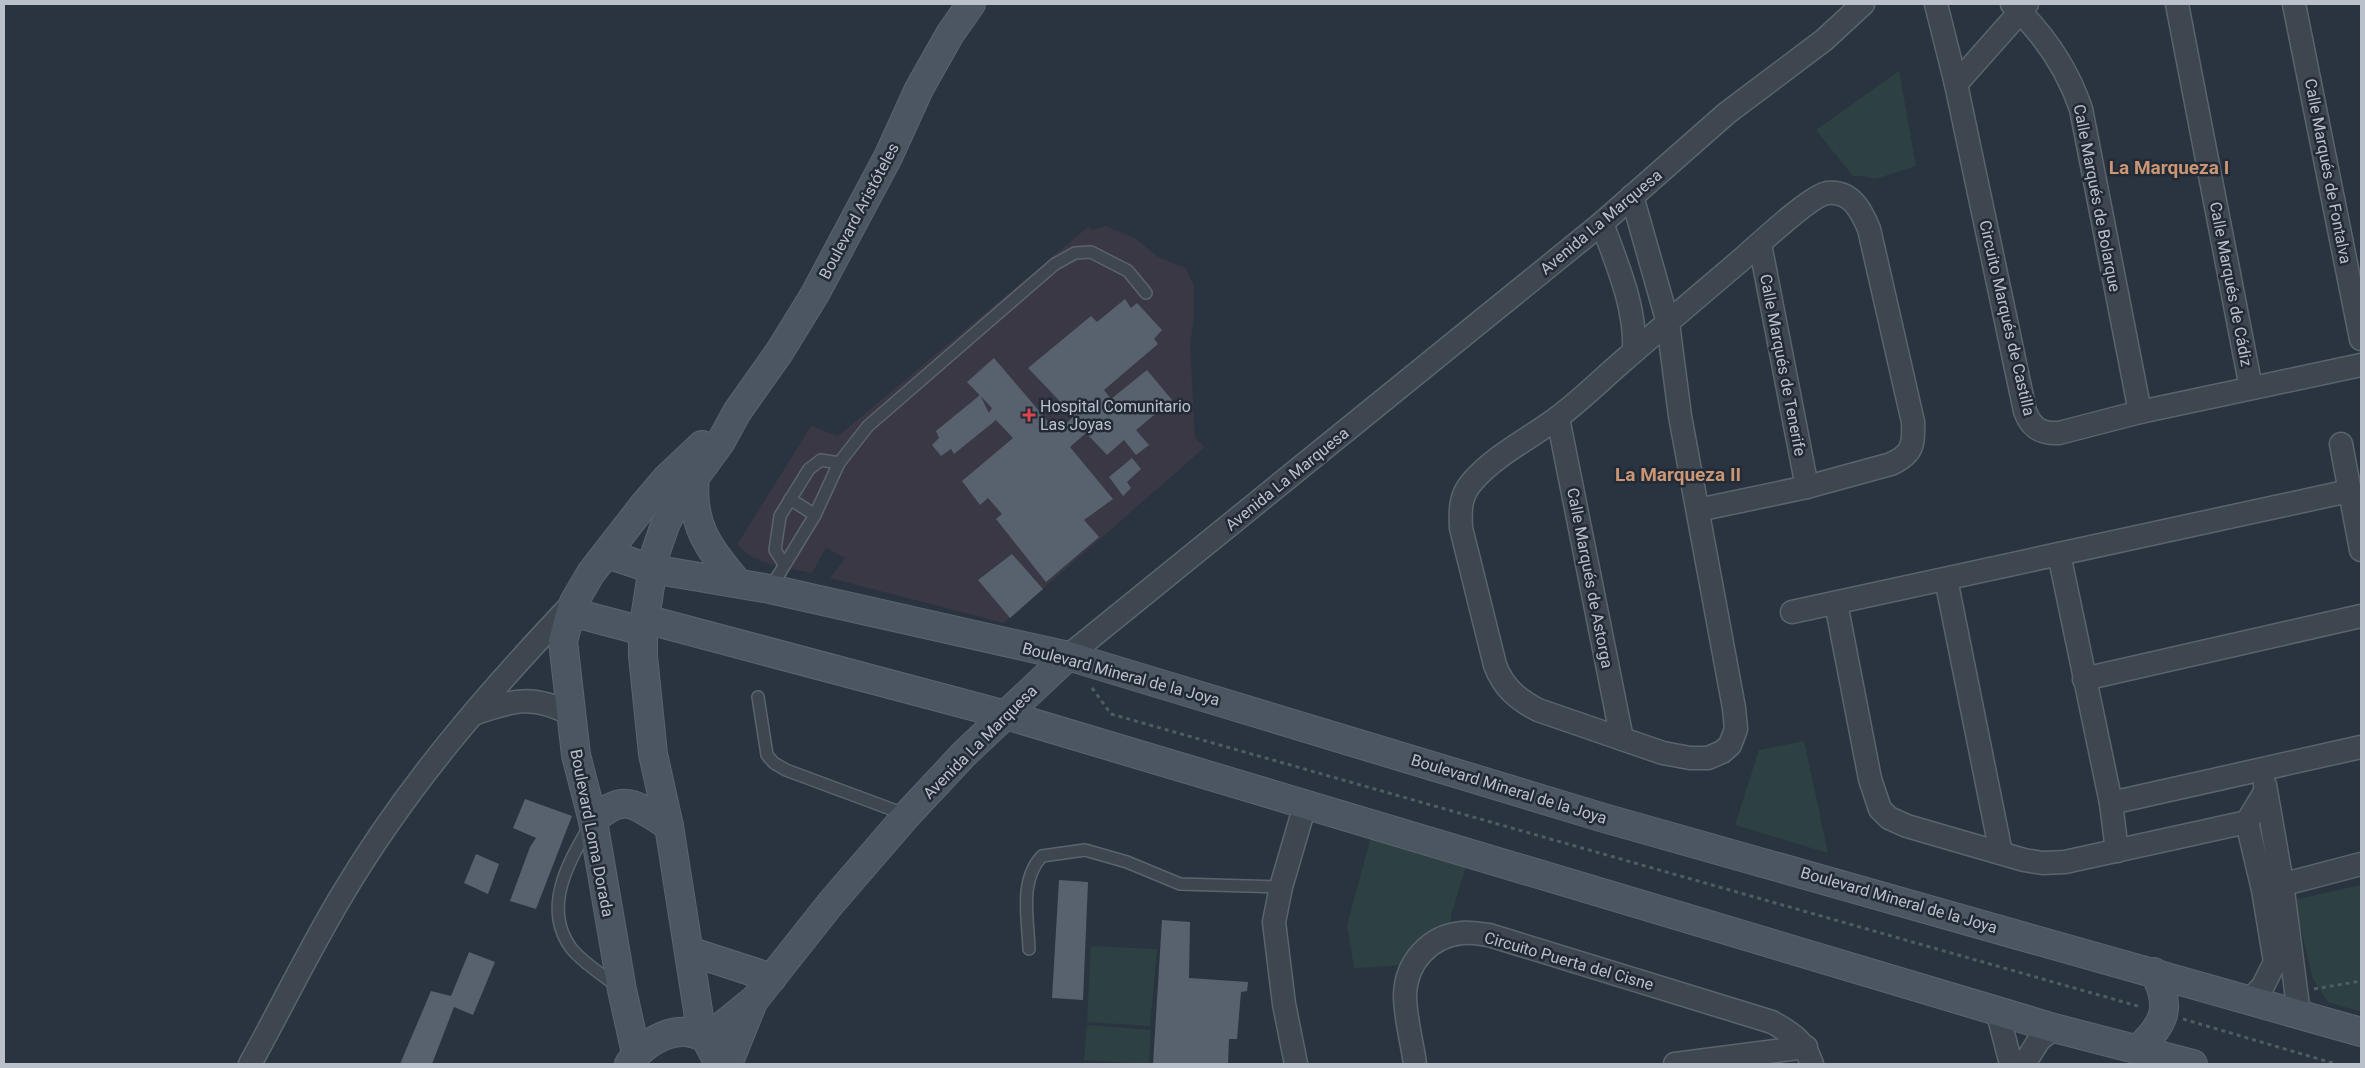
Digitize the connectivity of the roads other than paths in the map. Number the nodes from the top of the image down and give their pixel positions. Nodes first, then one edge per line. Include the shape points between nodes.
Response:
1 (971, 4) edge
2 (1863, 4) edge
3 (1936, 4) edge
4 (2177, 4) edge
5 (2294, 4) edge
6 (2020, 6) edge
7 (1956, 84) junction
8 (1632, 196) junction
9 (1602, 223) junction
10 (1760, 244) junction
11 (1146, 292) dead end
12 (1668, 323) junction
13 (2361, 339) edge
14 (1634, 351) junction
15 (2361, 365) edge
16 (2252, 388) junction
17 (737, 412) junction
18 (2140, 412) junction
19 (1558, 418) junction
20 (2341, 444) dead end
21 (839, 463) junction
22 (695, 476) junction
23 (1807, 487) junction
24 (2349, 491) junction
25 (790, 499) junction
26 (1698, 510) junction
27 (815, 515) junction
28 (2361, 550) edge
29 (607, 554) junction
30 (2059, 554) junction
31 (784, 564) junction
32 (652, 569) junction
33 (1946, 579) junction
34 (738, 583) junction
35 (770, 589) junction
36 (1836, 603) junction
37 (572, 607) junction
38 (1792, 612) dead end
39 (2361, 616) edge
40 (644, 625) junction
41 (1068, 656) junction
42 (2084, 678) junction
43 (758, 697) dead end
44 (472, 714) junction
45 (572, 715) junction
46 (1006, 715) junction
47 (1622, 739) junction
48 (2361, 747) edge
49 (2263, 768) junction
50 (2265, 792) junction
51 (2111, 803) junction
52 (1305, 805) junction
53 (907, 815) junction
54 (592, 821) junction
55 (2247, 822) junction
56 (668, 826) junction
57 (2117, 851) junction
58 (2001, 853) junction
59 (2361, 864) edge
60 (1281, 887) junction
61 (2272, 887) junction
62 (1029, 949) dead end
63 (689, 951) junction
64 (2154, 972) junction
65 (772, 978) junction
66 (622, 990) junction
67 (754, 999) junction
68 (2250, 1000) junction
69 (2298, 1003) junction
70 (1997, 1010) junction
71 (2054, 1028) junction
72 (2361, 1032) edge
73 (704, 1038) junction
74 (2138, 1050) junction
75 (1809, 1056) edge
76 (633, 1059) edge
77 (250, 1064) edge
78 (719, 1064) edge
79 (728, 1064) edge
80 (1296, 1064) edge
81 (1415, 1064) edge
82 (1675, 1064) edge
83 (2011, 1064) edge
84 (2024, 1064) edge
85 (2193, 1064) edge

1 - 17 street, Boulevard Aristóteles via 919,89 888,157 815,294
2 - 8 street, Avenida La Marquesa via 1824,40 1727,113
3 - 7 street, Circuito Marqués de Castilla
4 - 16 street, Calle Marqués de Cádiz
5 - 13 street, Calle Marqués de Fontalva
6 - 7 street
6 - 18 street, Calle Marqués de Bolarque via 2058,58 2073,86 2080,109
7 - 18 street, Circuito Marqués de Castilla via 2028,420 2041,432 2059,434
8 - 9 street, Avenida La Marquesa
8 - 12 street
9 - 14 street via 1628,294 1635,333
9 - 41 street, Avenida La Marquesa
10 - 12 street
10 - 23 street, Calle Marqués de Tenerife
10 - 23 street via 1825,193 1839,193 1851,199 1869,229 1913,422 1914,438 1903,459
11 - 21 lane via 1128,271 1091,252 1066,257 868,426
12 - 14 street
12 - 26 street via 1680,416
14 - 19 street
15 - 16 street, Circuito Marqués de Castilla
16 - 18 street, Circuito Marqués de Castilla
17 - 22 street, Boulevard Aristóteles via 720,443
17 - 29 street, Boulevard Aristóteles via 666,479
19 - 47 street, Calle Marqués de Astorga
19 - 47 street via 1489,466 1472,482 1463,496 1460,528 1494,665 1509,691 1538,710
20 - 24 street
21 - 25 lane via 817,461
21 - 27 lane
22 - 32 street, Boulevard Aristóteles via 665,525
22 - 34 street via 694,497 703,536
23 - 26 street
24 - 28 street
24 - 30 street
25 - 27 lane
25 - 31 lane via 776,531 775,550
26 - 47 street via 1736,729 1730,744 1708,758 1663,753
27 - 31 lane
29 - 32 street
29 - 37 street, Boulevard Loma Dorada
30 - 33 street
30 - 42 street
31 - 35 lane
32 - 34 street, Boulevard Mineral de la Joya
32 - 40 street
33 - 36 street
33 - 58 street
34 - 35 street, Boulevard Mineral de la Joya
35 - 41 street, Boulevard Mineral de la Joya
36 - 38 street
36 - 58 street via 1870,779 1880,809 1889,818 1908,826
37 - 40 street
37 - 44 street via 535,642
37 - 45 street, Boulevard Loma Dorada via 563,641
39 - 42 street
40 - 46 street
40 - 56 street via 642,656 653,754
41 - 46 street, Avenida La Marquesa
41 - 64 street, Boulevard Mineral de la Joya via 1604,818
42 - 51 street
43 - 53 lane via 767,755 774,763
44 - 45 street via 519,701 553,705
44 - 77 street via 438,754 342,895
45 - 54 street, Boulevard Loma Dorada via 576,755
46 - 52 street
46 - 53 street, Avenida La Marquesa
48 - 49 street
49 - 50 street
49 - 51 street
50 - 55 street
50 - 61 street
51 - 57 street
52 - 60 street
52 - 70 street
53 - 65 street, Avenida La Marquesa via 796,944
54 - 56 street via 606,808 620,802 630,804
54 - 66 street, Boulevard Loma Dorada
54 - 66 lane via 560,886 558,908 561,928 572,948
55 - 57 street
55 - 61 street
56 - 63 street
57 - 58 street via 2065,862 2043,863
59 - 61 street
60 - 62 lane via 1180,884 1127,862 1085,850 1042,856 1030,873 1027,889
60 - 80 street via 1274,922 1284,1004
61 - 68 street via 2275,962 2263,986
61 - 69 street
63 - 65 street
63 - 73 street
64 - 68 street, Boulevard Mineral de la Joya
64 - 74 street via 2164,991 2164,1013 2157,1028
65 - 67 street, Avenida La Marquesa
66 - 76 street, Boulevard Loma Dorada
67 - 73 street, Avenida La Marquesa
67 - 79 street, Avenida La Marquesa
68 - 69 street, Boulevard Mineral de la Joya
69 - 72 street, Boulevard Mineral de la Joya
70 - 71 street
70 - 83 street
71 - 74 street
71 - 84 street via 2039,1040
73 - 76 street via 685,1033 667,1034 650,1041
73 - 78 street
74 - 85 street
75 - 81 street, Circuito Puerta del Cisne via 1785,1030 1772,1022 1489,935 1463,933 1444,937 1428,946 1415,960 1408,977 1405,995
75 - 82 street

